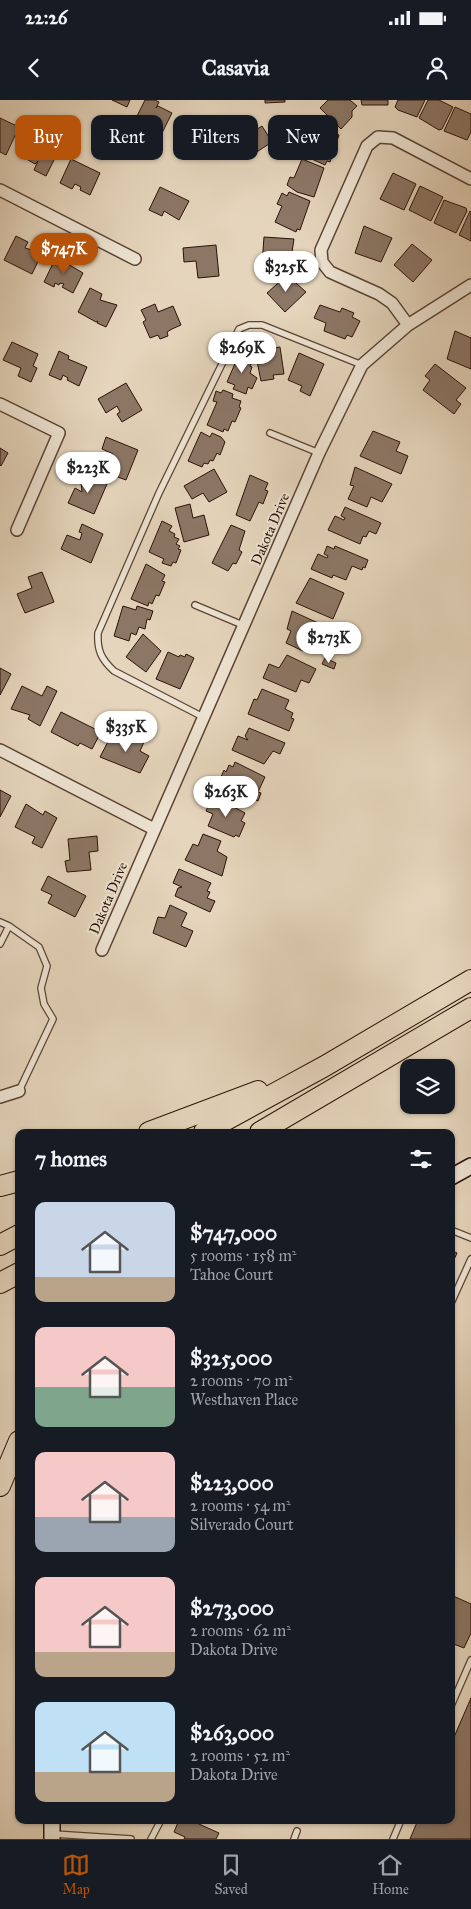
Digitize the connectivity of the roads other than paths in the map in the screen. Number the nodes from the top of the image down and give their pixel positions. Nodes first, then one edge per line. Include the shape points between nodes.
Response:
1 (471, 178) edge
2 (0, 190) edge
3 (135, 259) dead end
4 (471, 285) edge
5 (408, 325) junction
6 (362, 365) junction
7 (0, 404) edge
8 (270, 432) dead end
9 (320, 453) junction
10 (16, 530) dead end
11 (195, 605) dead end
12 (244, 626) junction
13 (205, 718) junction
14 (0, 750) edge
15 (154, 830) junction
16 (0, 922) edge
17 (9, 926) junction
18 (0, 944) edge
19 (102, 950) dead end
20 (471, 980) edge
21 (471, 1008) edge
22 (471, 1017) edge
23 (325, 1066) junction
24 (19, 1091) joint
25 (0, 1097) edge
26 (157, 1129) edge
27 (210, 1129) edge
28 (265, 1129) edge
29 (292, 1129) edge
30 (471, 1166) edge
31 (455, 1175) edge
32 (15, 1182) edge
33 (0, 1186) edge
34 (455, 1232) edge
35 (15, 1237) edge
36 (471, 1238) edge
37 (0, 1245) edge
38 (471, 1259) edge
39 (15, 1275) edge
40 (0, 1283) edge
41 (455, 1294) edge
42 (15, 1451) edge
43 (0, 1486) edge
44 (471, 1660) edge
45 (455, 1697) edge
46 (159, 1824) edge
47 (400, 1824) edge
48 (52, 1831) edge
49 (297, 1831) dead end
50 (131, 1839) edge
51 (151, 1839) edge
52 (294, 1839) edge
53 (393, 1839) edge

1 - 5 street via 393,138 378,136 367,146 321,250 322,262 330,272 379,294 392,303
2 - 3 street
4 - 5 street, Dakota Drive
5 - 6 street, Dakota Drive
6 - 9 street, Dakota Drive
6 - 13 lane via 262,325 249,325 239,330 159,493 98,633 97,647 104,662 114,671
7 - 10 street via 59,434
8 - 9 lane
9 - 12 street, Dakota Drive
11 - 12 lane
12 - 13 street, Dakota Drive
13 - 15 street, Dakota Drive
14 - 15 street
15 - 19 street, Dakota Drive
16 - 17 lane
17 - 18 lane
17 - 24 lane via 40,947 47,966 41,988 44,1004 52,1019
20 - 23 highway
21 - 28 highway
22 - 29 highway
23 - 26 highway
23 - 27 highway
24 - 25 street
30 - 31 main road
32 - 33 highway
34 - 36 lane
35 - 37 highway
38 - 41 lane
39 - 40 highway
42 - 43 highway
44 - 45 lane
46 - 51 lane
47 - 53 lane
48 - 50 lane
49 - 52 lane

